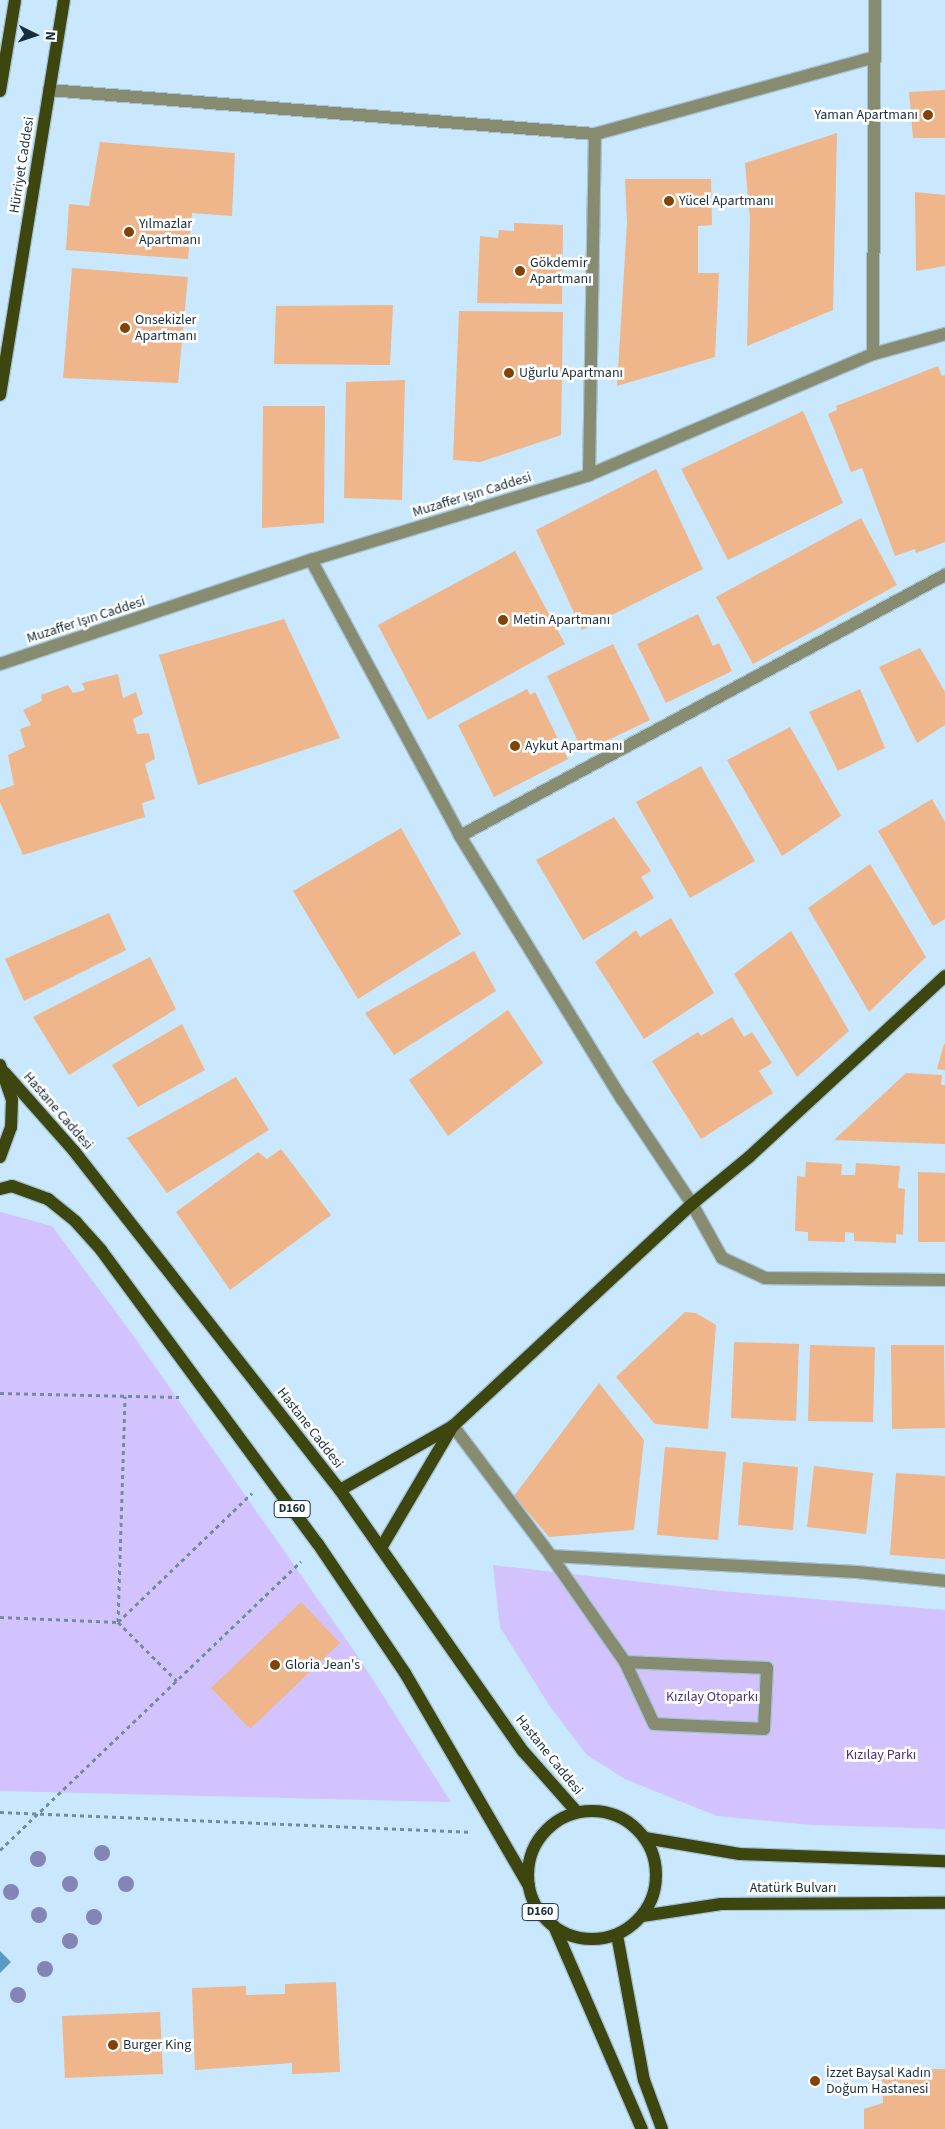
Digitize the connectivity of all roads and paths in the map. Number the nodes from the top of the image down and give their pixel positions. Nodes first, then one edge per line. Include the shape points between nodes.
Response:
1 (15, 0) edge
2 (64, 0) edge
3 (875, 0) edge
4 (874, 57) junction
5 (49, 90) junction
6 (0, 92) edge
7 (595, 134) junction
8 (945, 334) edge
9 (873, 354) junction
10 (0, 395) edge
11 (589, 475) junction
12 (311, 560) junction
13 (945, 575) edge
14 (0, 664) edge
15 (460, 836) junction
16 (945, 976) edge
17 (3, 1069) edge
18 (0, 1157) edge
19 (0, 1188) edge
20 (692, 1204) junction
21 (945, 1280) edge
22 (0, 1393) edge
23 (125, 1396) junction
24 (210, 1398) junction
25 (453, 1426) junction
26 (269, 1477) junction
27 (340, 1490) junction
28 (318, 1544) junction
29 (381, 1548) junction
30 (551, 1556) junction
31 (945, 1581) edge
32 (0, 1617) edge
33 (118, 1622) junction
34 (625, 1662) junction
35 (177, 1681) junction
36 (0, 1812) edge
37 (577, 1812) junction
38 (36, 1814) junction
39 (500, 1834) junction
40 (645, 1838) junction
41 (0, 1850) edge
42 (945, 1860) edge
43 (529, 1886) junction
44 (945, 1903) edge
45 (642, 1916) junction
46 (554, 1926) junction
47 (617, 1935) junction
48 (642, 2129) edge
49 (662, 2129) edge

1 - 6 main road
2 - 5 main road, Hürriyet Caddesi
3 - 4 street
4 - 7 street
4 - 9 street
5 - 7 street
5 - 10 main road, Hürriyet Caddesi
7 - 11 street
8 - 9 street, Muzaffer Işın Caddesi
9 - 11 street, Muzaffer Işın Caddesi
11 - 12 street, Muzaffer Işın Caddesi
12 - 14 street, Muzaffer Işın Caddesi
12 - 15 street
13 - 15 street
15 - 20 street via 622,1099
16 - 20 main road via 749,1157
17 - 18 main road via 12,1100 12,1127
17 - 27 main road, Hastane Caddesi via 74,1152
19 - 24 main road, D160 via 12,1186 48,1199 76,1222 101,1250
20 - 21 street via 722,1258 765,1278
20 - 25 main road
22 - 23 path
23 - 24 path
23 - 33 path
24 - 26 main road, D160
25 - 27 main road
25 - 29 main road
25 - 30 street
26 - 28 main road, D160
26 - 33 path
27 - 29 main road, Hastane Caddesi
28 - 35 path
28 - 39 main road, D160 via 405,1673
29 - 37 main road, Hastane Caddesi via 523,1751
30 - 31 street via 857,1572
30 - 34 street
32 - 33 path
33 - 35 path
34 - 34 street via 654,1724 764,1729 767,1668
35 - 38 path
36 - 38 path
37 - 40 main road, D160 via 615,1815 632,1824
37 - 43 main road, D160 via 562,1818 538,1840 528,1870
38 - 39 path
38 - 41 path
39 - 43 main road, D160
40 - 42 main road via 740,1854
40 - 45 main road, D160 via 657,1874 654,1893
43 - 46 main road, D160 via 535,1905
44 - 45 main road, Atatürk Bulvarı / D160 via 721,1904
45 - 47 main road, D160
46 - 47 main road, D160 via 579,1938 599,1940
46 - 48 main road
47 - 49 main road via 644,2080

